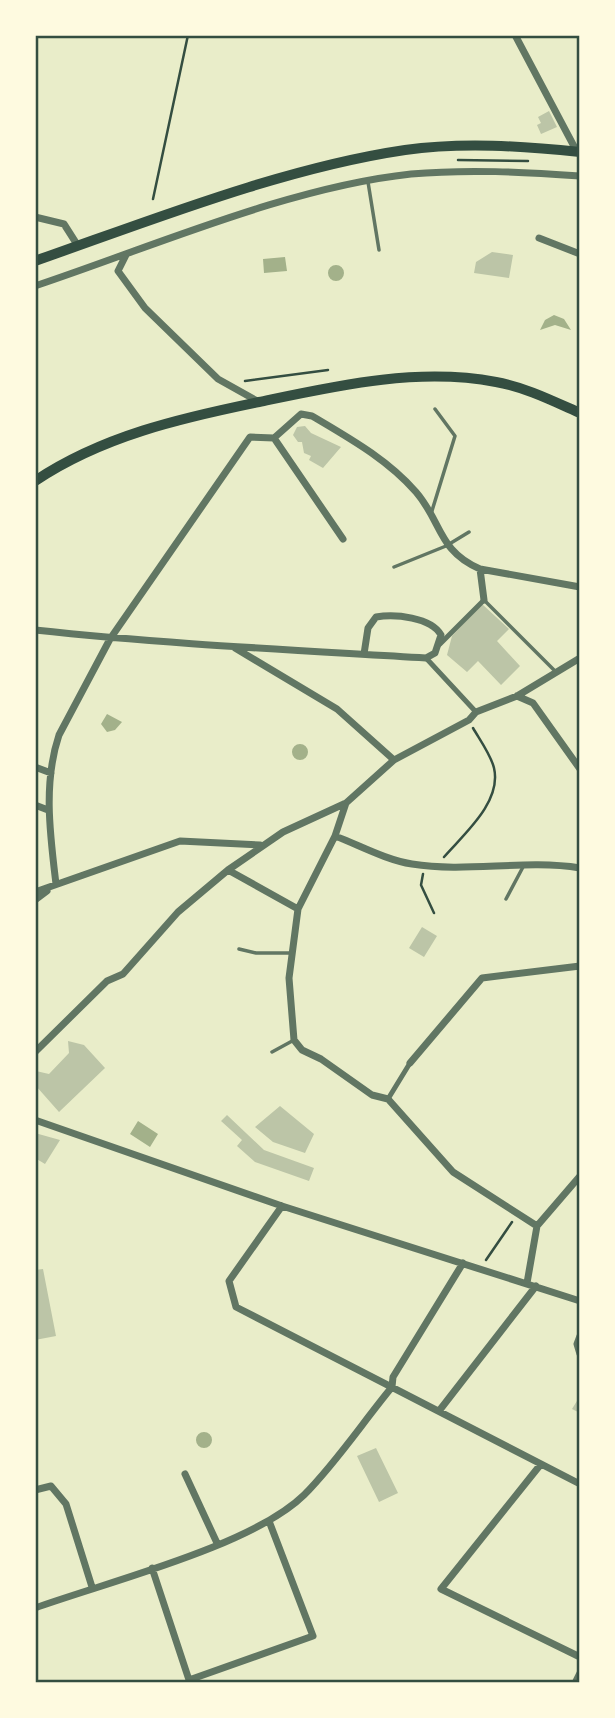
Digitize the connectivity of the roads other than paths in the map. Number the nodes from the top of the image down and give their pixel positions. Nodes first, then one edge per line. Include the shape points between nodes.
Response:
1 (514, 35) edge
2 (578, 152) edge
3 (580, 176) edge
4 (368, 182) junction
5 (35, 217) edge
6 (539, 238) dead end
7 (79, 246) junction
8 (379, 250) dead end
9 (580, 254) edge
10 (126, 255) junction
11 (35, 261) edge
12 (35, 286) edge
13 (259, 402) junction
14 (435, 409) dead end
15 (580, 413) edge
16 (274, 438) junction
17 (35, 481) edge
18 (431, 516) junction
19 (469, 532) dead end
20 (343, 539) dead end
21 (446, 546) junction
22 (394, 567) dead end
23 (480, 569) junction
24 (580, 587) edge
25 (484, 600) junction
26 (35, 630) edge
27 (110, 639) junction
28 (440, 644) junction
29 (233, 648) junction
30 (364, 654) junction
31 (426, 657) junction
32 (580, 658) edge
33 (555, 671) junction
34 (517, 695) junction
35 (476, 712) junction
36 (394, 760) junction
37 (35, 767) edge
38 (580, 769) edge
39 (51, 774) junction
40 (346, 803) junction
41 (35, 805) edge
42 (48, 810) junction
43 (335, 836) junction
44 (261, 846) junction
45 (524, 863) junction
46 (580, 868) edge
47 (228, 870) junction
48 (56, 884) junction
49 (35, 892) edge
50 (506, 899) dead end
51 (35, 900) edge
52 (298, 909) junction
53 (239, 949) dead end
54 (292, 953) junction
55 (580, 965) edge
56 (294, 1040) junction
57 (35, 1052) edge
58 (272, 1052) dead end
59 (410, 1063) joint
60 (388, 1099) junction
61 (35, 1120) edge
62 (580, 1176) edge
63 (282, 1206) junction
64 (537, 1226) junction
65 (463, 1263) junction
66 (527, 1283) junction
67 (536, 1286) junction
68 (580, 1301) edge
69 (580, 1336) edge
70 (580, 1354) edge
71 (392, 1387) junction
72 (439, 1411) junction
73 (541, 1464) junction
74 (185, 1474) dead end
75 (580, 1484) edge
76 (35, 1490) edge
77 (270, 1521) junction
78 (217, 1543) junction
79 (152, 1568) junction
80 (92, 1587) junction
81 (35, 1608) edge
82 (580, 1657) edge
83 (580, 1673) edge
84 (190, 1682) edge
85 (575, 1683) edge

1 - 2 street
2 - 7 highway via 471,145 408,149 344,161
3 - 4 street via 475,171 410,174
4 - 8 lane
4 - 10 street via 292,200
5 - 7 street via 64,224
6 - 9 street
7 - 11 highway
10 - 12 street
10 - 13 street via 118,271 145,307 218,379
13 - 15 highway via 332,386 416,377 495,381
13 - 17 highway via 166,421 55,467
14 - 18 lane via 455,436
16 - 18 street via 301,414 312,416 374,454 418,495
16 - 20 street
16 - 27 street via 250,438
18 - 21 street
19 - 21 lane
21 - 22 lane
21 - 23 street
23 - 24 street
23 - 25 street
25 - 28 street
25 - 33 lane
26 - 27 street
27 - 29 street
27 - 39 street via 59,734
28 - 30 street via 436,627 428,622 383,616 370,621
28 - 31 street
29 - 30 street
29 - 36 street via 337,709
30 - 31 street
31 - 35 street
32 - 33 street
33 - 34 street
34 - 35 street
34 - 38 street via 533,703
35 - 36 street
36 - 40 street
37 - 39 street
39 - 42 street
40 - 43 street
40 - 44 street
41 - 42 street
42 - 48 street
43 - 45 street via 409,864
43 - 52 street
44 - 47 street
44 - 48 street via 180,841
45 - 46 street
45 - 50 lane
47 - 52 street
47 - 57 street via 178,912 122,974 107,981
48 - 49 street
48 - 51 street
52 - 54 street
53 - 54 lane via 256,954
54 - 56 street via 289,978
55 - 59 street via 482,978
56 - 58 lane
56 - 60 street via 302,1051 372,1095
59 - 60 street
60 - 64 street via 453,1172
61 - 63 street
62 - 64 street
63 - 65 street
63 - 71 street via 229,1280 236,1307
64 - 66 street
65 - 66 street
65 - 71 street via 393,1377
66 - 67 street
67 - 68 street
67 - 72 street
69 - 70 street
71 - 72 street
71 - 77 street via 304,1495
72 - 73 street
73 - 75 street
73 - 82 street via 441,1589
74 - 78 street
76 - 80 street via 51,1486 66,1504
77 - 78 street
77 - 84 street via 313,1636
78 - 79 street
79 - 80 street
79 - 84 street
80 - 81 street
83 - 85 street

